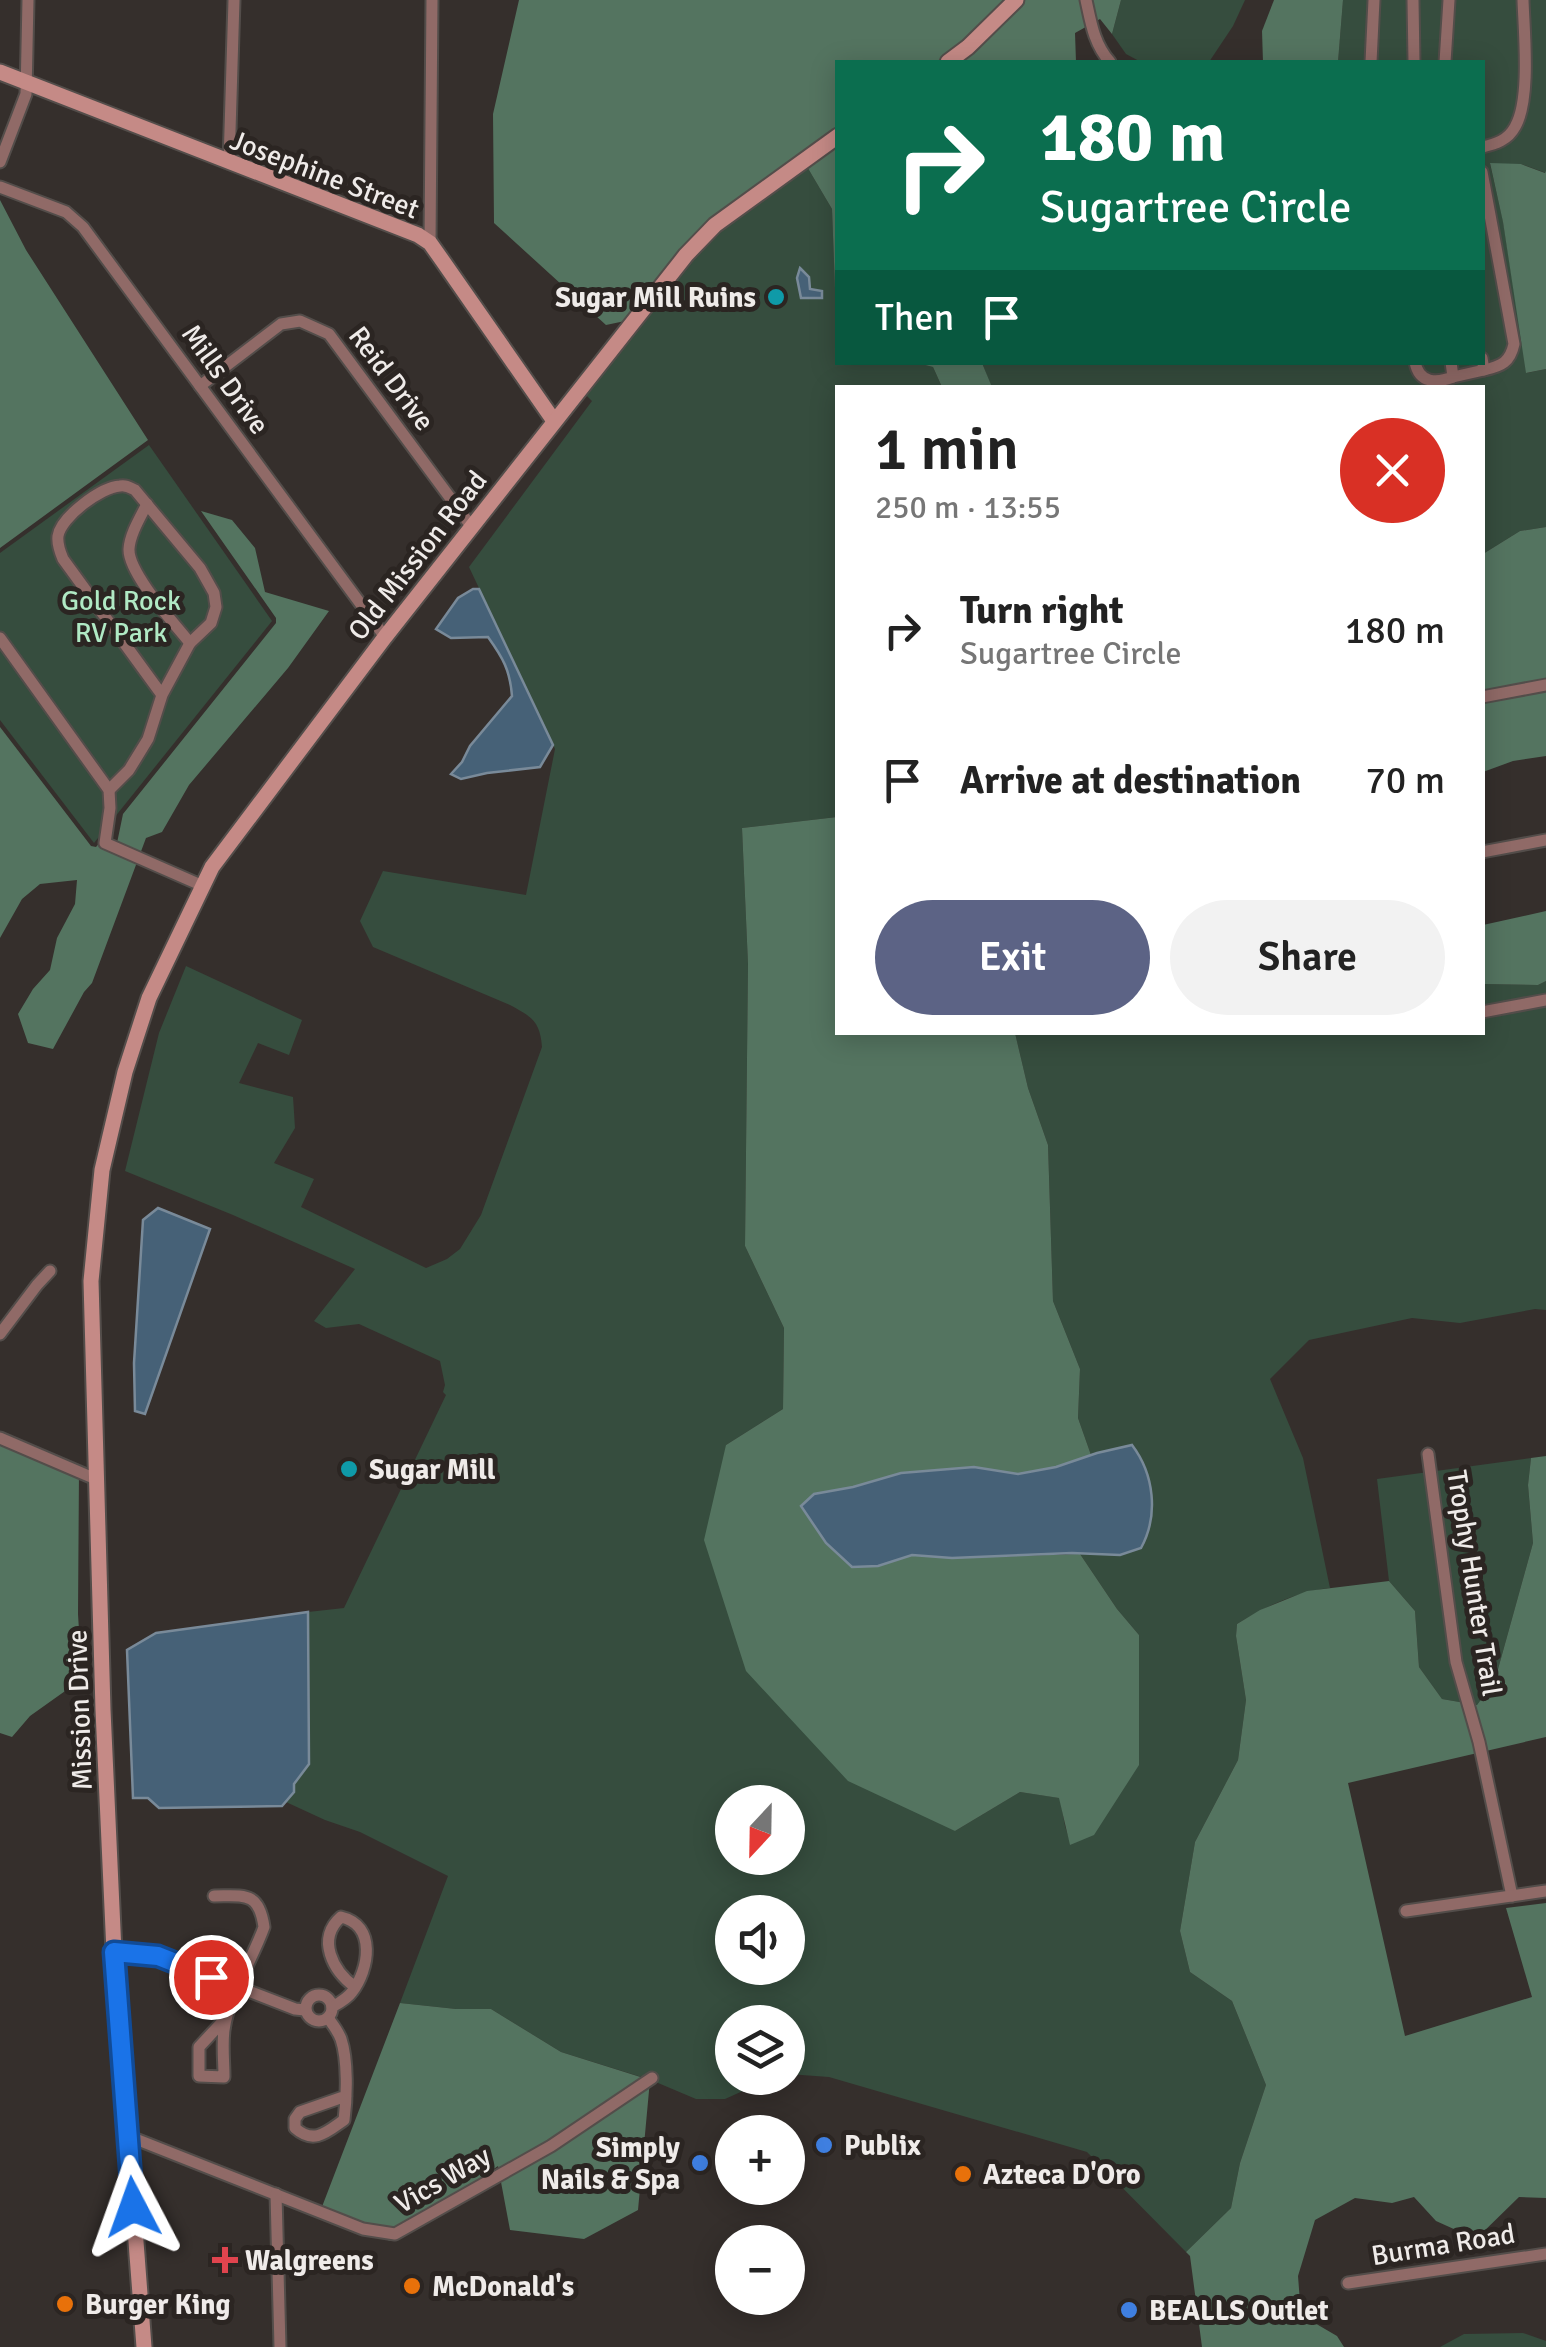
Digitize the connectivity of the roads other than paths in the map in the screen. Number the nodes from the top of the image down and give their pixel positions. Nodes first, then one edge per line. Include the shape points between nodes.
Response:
1 (28, 0) edge
2 (234, 0) edge
3 (432, 0) edge
4 (1016, 0) edge
5 (1086, 0) edge
6 (1374, 0) edge
7 (1414, 0) edge
8 (1448, 0) edge
9 (1524, 0) edge
10 (951, 60) edge
11 (1108, 60) edge
12 (1371, 60) edge
13 (1414, 60) edge
14 (1445, 60) edge
15 (0, 72) edge
16 (26, 82) junction
17 (835, 138) edge
18 (1485, 146) edge
19 (0, 162) edge
20 (229, 163) junction
21 (0, 187) edge
22 (1485, 188) edge
23 (430, 243) junction
24 (1485, 364) edge
25 (1416, 365) edge
26 (1452, 365) edge
27 (1481, 365) edge
28 (1454, 377) junction
29 (200, 386) junction
30 (554, 421) junction
31 (147, 504) junction
32 (471, 526) junction
33 (384, 636) junction
34 (0, 638) edge
35 (190, 643) junction
36 (1546, 684) edge
37 (162, 696) junction
38 (1485, 696) edge
39 (109, 790) junction
40 (1546, 840) edge
41 (1485, 851) edge
42 (202, 886) junction
43 (1546, 1000) edge
44 (1485, 1011) edge
45 (125, 1072) joint
46 (50, 1272) dead end
47 (0, 1334) edge
48 (0, 1438) edge
49 (1428, 1454) dead end
50 (98, 1480) junction
51 (1546, 1891) edge
52 (214, 1896) dead end
53 (1512, 1896) junction
54 (1406, 1912) dead end
55 (114, 1952) junction
56 (238, 1987) junction
57 (355, 1987) junction
58 (305, 2010) junction
59 (330, 2013) junction
60 (226, 2018) junction
61 (652, 2078) dead end
62 (346, 2096) junction
63 (128, 2136) junction
64 (276, 2194) junction
65 (1546, 2254) edge
66 (1348, 2284) dead end
67 (144, 2347) edge
68 (280, 2347) edge

1 - 16 street
2 - 20 street
3 - 23 street
4 - 10 street
5 - 11 street via 1094,37
6 - 12 street
7 - 13 street
8 - 14 street
9 - 18 street via 1522,110 1504,141
15 - 16 street, Josephine Street
16 - 19 street
16 - 20 street, Josephine Street
17 - 30 street, Old Mission Road via 686,254
20 - 23 street, Josephine Street
21 - 29 street, Mills Drive via 66,212 83,227
22 - 24 street via 1514,344 1501,366
23 - 30 street, Josephine Street
25 - 28 street via 1425,379
26 - 28 street
27 - 28 street
29 - 32 street, Reid Drive via 281,324 300,321 329,334
29 - 33 street, Mills Drive
30 - 32 street, Old Mission Road
31 - 35 street via 130,562
31 - 35 street via 214,593 211,623
31 - 37 street via 124,485 105,490 62,524 57,540 63,560
32 - 33 street, Old Mission Road
33 - 42 street, Old Mission Road
34 - 39 street
35 - 37 street
36 - 38 street
37 - 39 street via 148,739
39 - 42 street via 105,844
40 - 41 street
42 - 45 street, Old Mission Road via 149,998
43 - 44 street
45 - 50 street, Mission Drive via 102,1170 91,1280
46 - 47 street
48 - 50 street
49 - 53 street, Trophy Hunter Trail via 1456,1662
50 - 55 street, Mission Drive
51 - 53 street
52 - 56 street via 248,1896 263,1918
53 - 54 street
55 - 56 street via 158,1956
55 - 63 street, Mission Drive
56 - 58 street
56 - 60 street
57 - 57 street via 367,1944 356,1924 341,1917 329,1932 329,1951 339,1974
57 - 59 street
58 - 59 street via 314,2021
58 - 59 street via 319,1995 329,2000
59 - 62 street via 344,2049
60 - 60 street via 224,2078 199,2076 199,2047
61 - 64 street, Vics Way via 550,2146 395,2234 364,2229
62 - 62 street via 344,2120 320,2137 296,2128 300,2112
63 - 64 street, Vics Way
63 - 67 street, Mission Drive
64 - 68 street
65 - 66 street, Burma Road

